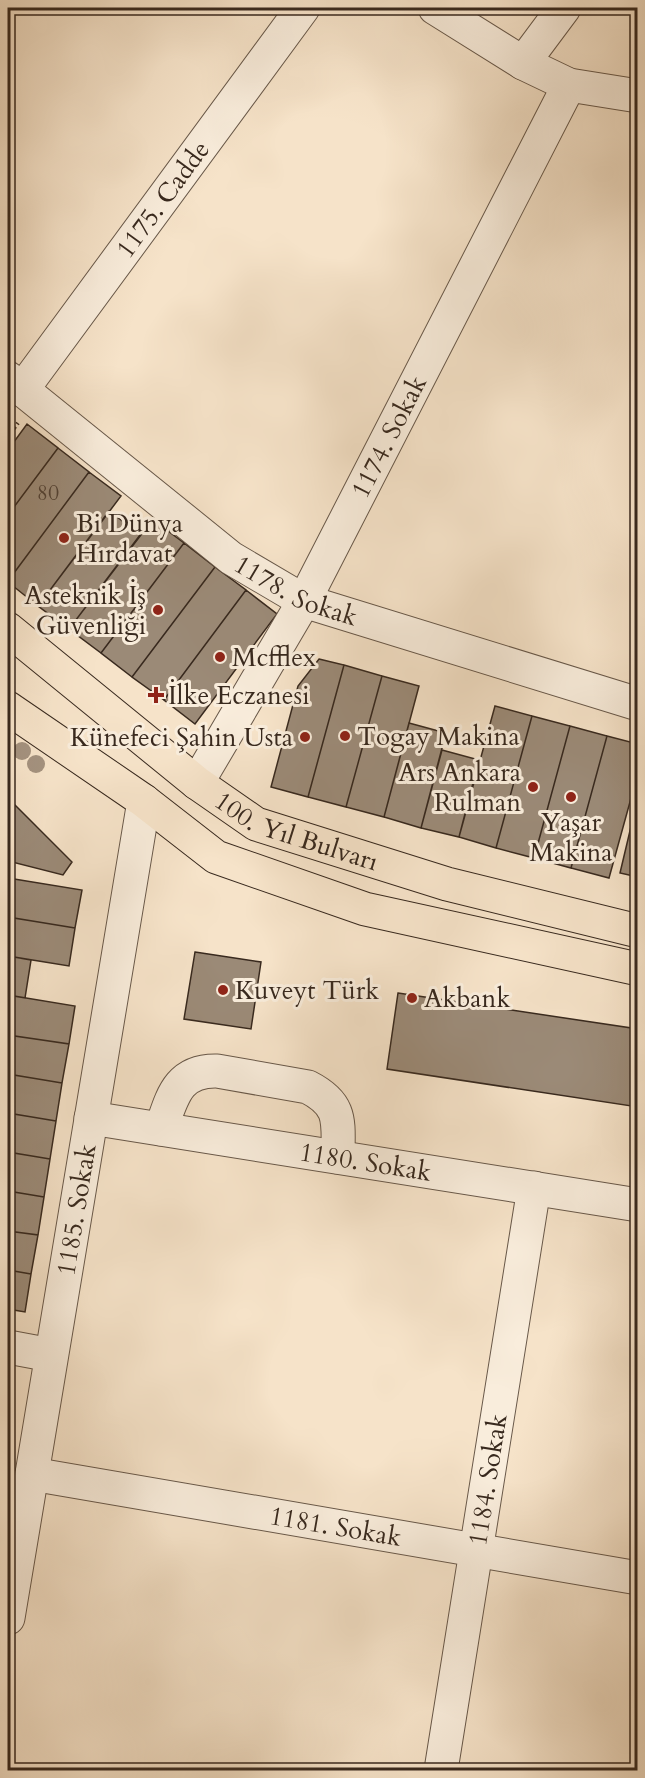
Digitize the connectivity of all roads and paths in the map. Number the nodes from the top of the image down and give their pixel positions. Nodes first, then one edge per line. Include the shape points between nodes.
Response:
1 (303, 8) edge
2 (435, 8) edge
3 (564, 8) edge
4 (523, 63) junction
5 (569, 85) junction
6 (638, 96) edge
7 (15, 384) edge
8 (304, 601) junction
9 (8, 629) edge
10 (638, 704) edge
11 (8, 708) edge
12 (197, 783) junction
13 (144, 801) junction
14 (638, 931) edge
15 (638, 969) edge
16 (91, 1118) junction
17 (161, 1129) junction
18 (338, 1157) junction
19 (534, 1188) junction
20 (638, 1205) edge
21 (8, 1347) edge
22 (51, 1355) junction
23 (32, 1474) junction
24 (476, 1550) junction
25 (638, 1578) edge
26 (8, 1618) edge
27 (441, 1770) edge

1 - 7 street, 1175. Cadde
2 - 4 street
3 - 4 street
4 - 5 street
5 - 6 street
5 - 8 street, 1174. Sokak
7 - 8 street, 1178. Sokak via 231,558
8 - 10 street, 1178. Sokak
8 - 12 street, 1174. Sokak
9 - 12 main road, 100. Yıl Bulvarı
11 - 13 main road, 100. Yıl Bulvarı
12 - 14 main road, 100. Yıl Bulvarı via 256,824 447,884
13 - 15 main road, 100. Yıl Bulvarı via 216,857 365,909
13 - 16 street, 1185. Sokak
16 - 17 street, 1180. Sokak
16 - 22 street, 1185. Sokak
17 - 18 street, 1180. Sokak
17 - 18 street via 174,1093 184,1080 200,1072 228,1073 318,1092 338,1116
18 - 19 street, 1180. Sokak
19 - 20 street, 1180. Sokak
19 - 24 street, 1184. Sokak
21 - 22 street
22 - 23 street, 1185. Sokak
23 - 24 street, 1181. Sokak
23 - 26 street, 1185. Sokak
24 - 25 street, 1181. Sokak
24 - 27 street, 1184. Sokak

